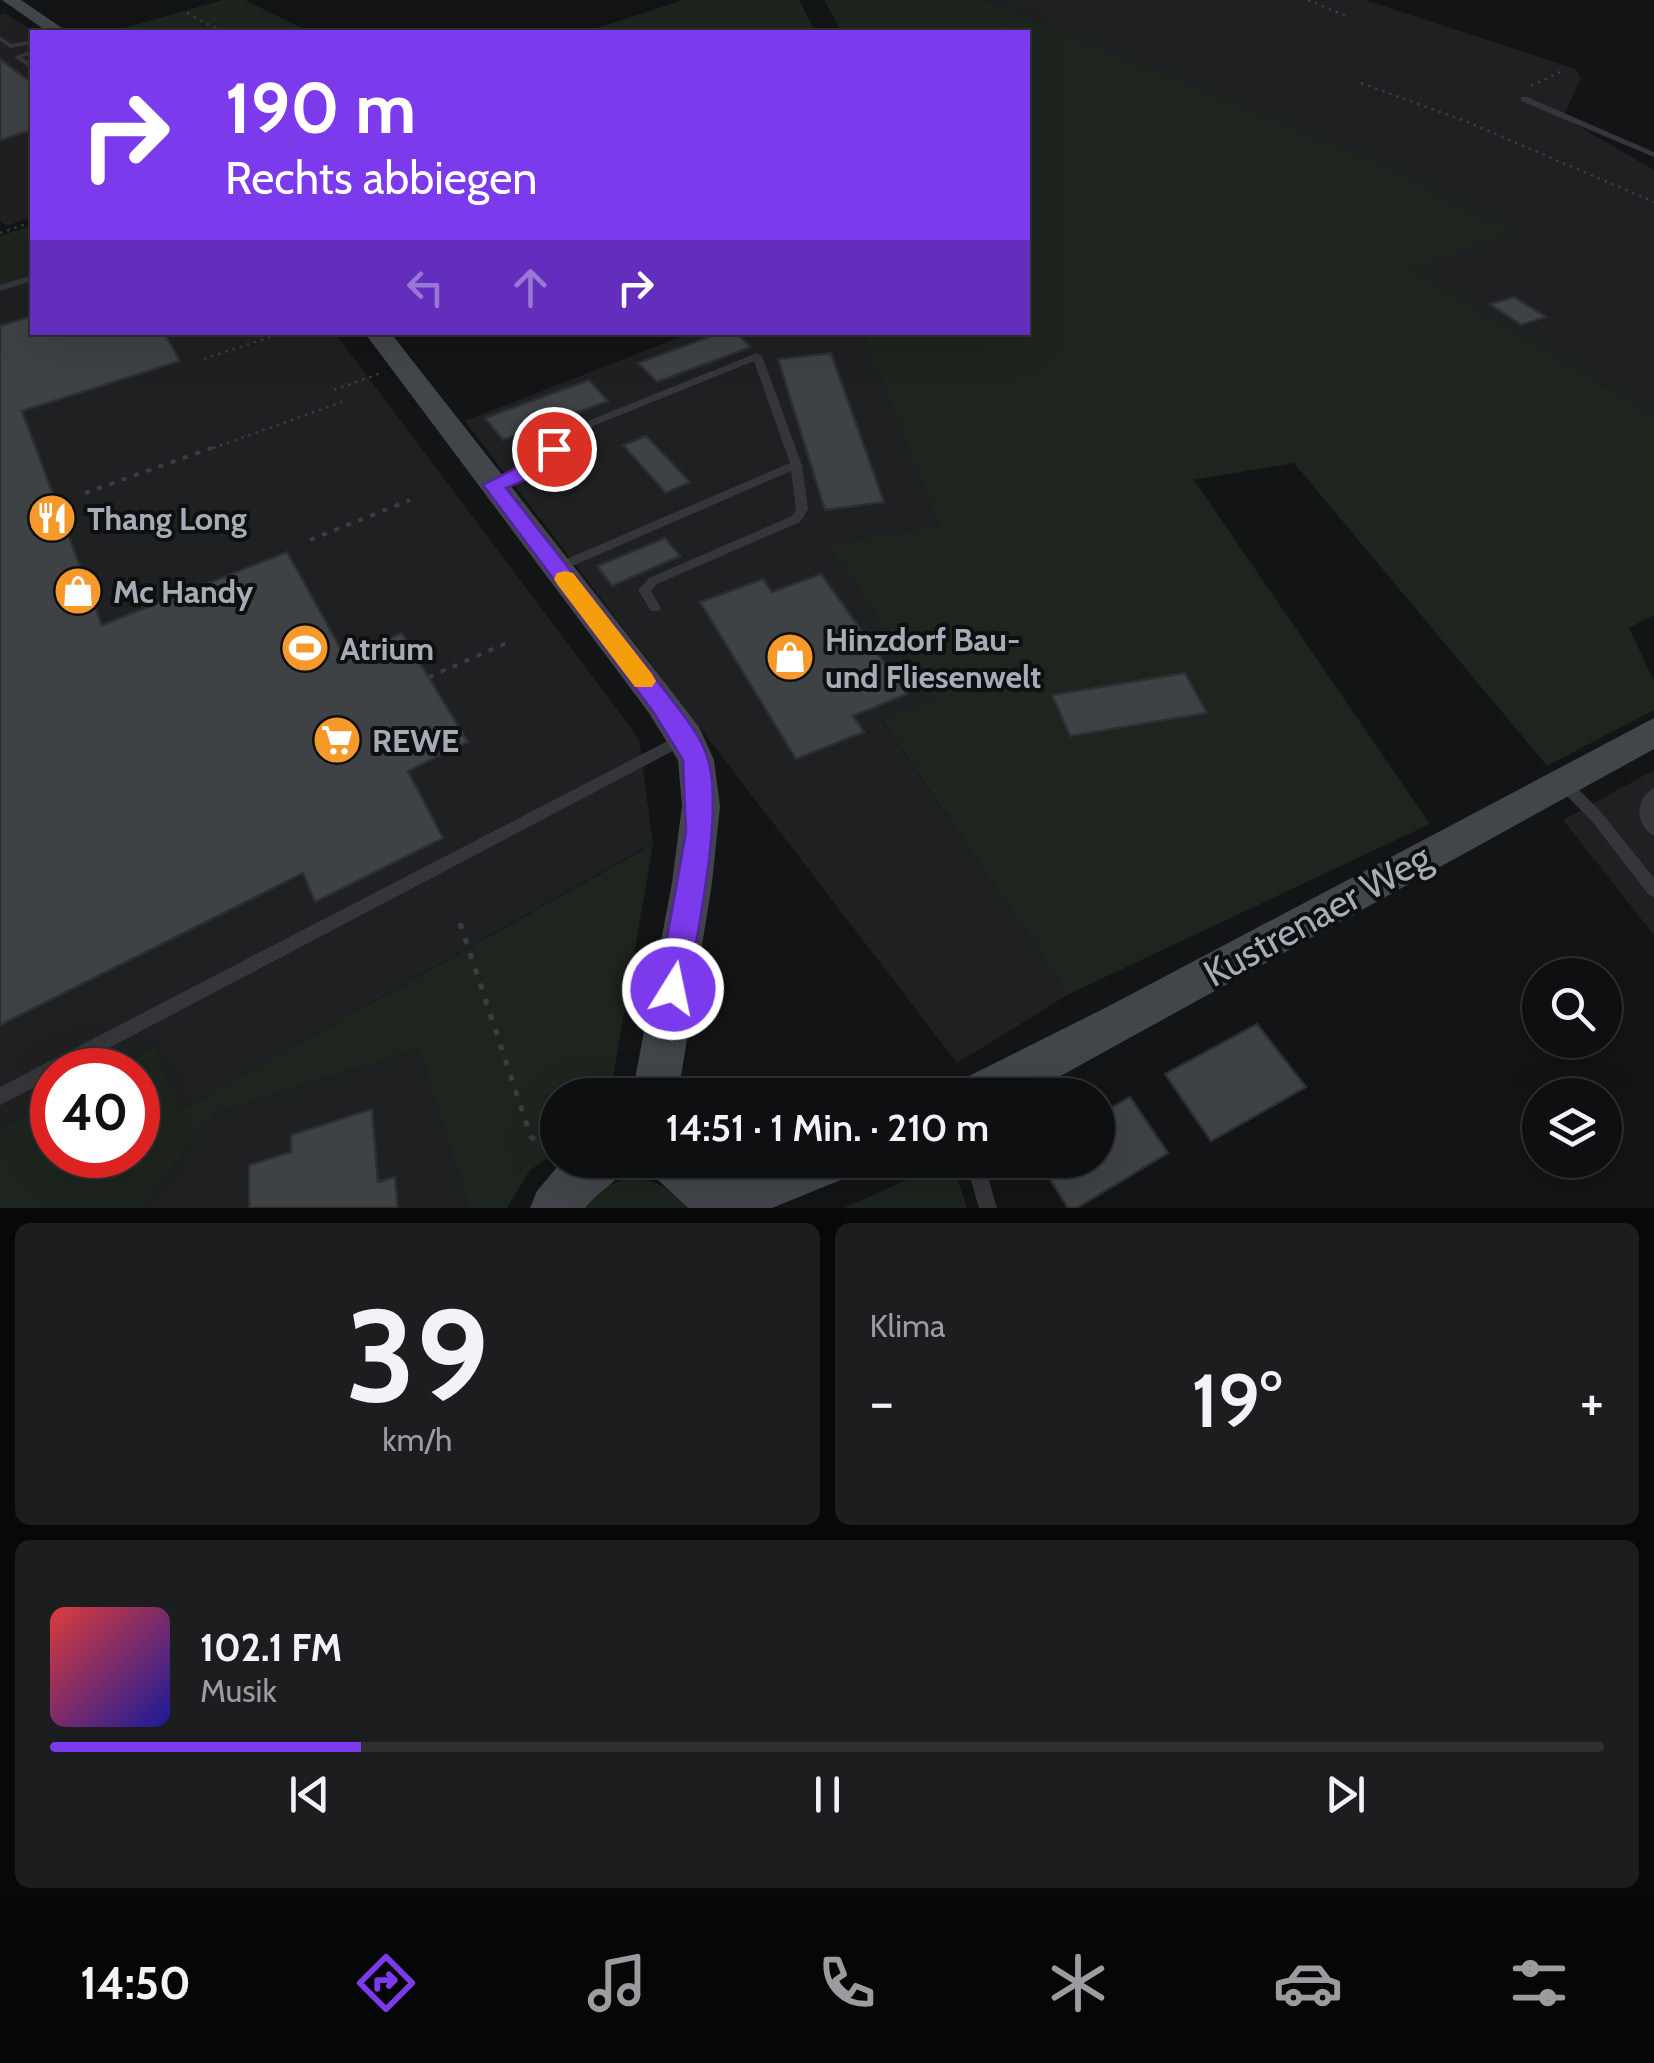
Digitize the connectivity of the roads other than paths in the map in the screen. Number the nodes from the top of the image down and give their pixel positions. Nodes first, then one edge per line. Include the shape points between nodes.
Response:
1 (10, 0) edge
2 (57, 30) edge
3 (0, 38) edge
4 (30, 42) edge
5 (30, 53) edge
6 (30, 66) edge
7 (1520, 95) road end
8 (1654, 155) edge
9 (30, 279) edge
10 (0, 288) edge
11 (378, 335) edge
12 (796, 465) junction
13 (494, 485) junction
14 (556, 568) junction
15 (655, 608) dead end
16 (1654, 732) edge
17 (686, 738) junction
18 (1562, 782) junction
19 (1654, 794) edge
20 (1654, 830) edge
21 (1654, 890) edge
22 (657, 1078) edge
23 (1012, 1078) edge
24 (0, 1096) edge
25 (578, 1178) edge
26 (694, 1178) edge
27 (787, 1178) edge
28 (979, 1178) edge
29 (554, 1208) edge
30 (714, 1208) edge
31 (988, 1208) edge

1 - 2 street
3 - 4 lane via 10,46
5 - 6 lane via 17,57
7 - 8 lane
9 - 10 lane
11 - 13 street
12 - 13 lane via 756,356 574,430 534,468
12 - 14 lane
12 - 15 lane via 802,509 796,518 654,581 644,590
13 - 14 street
14 - 17 street
16 - 18 street, Kustrenaer Weg
17 - 22 street via 700,783 699,832
17 - 24 lane
18 - 21 lane
18 - 23 street, Kustrenaer Weg
19 - 20 lane via 1646,817
25 - 29 street
26 - 30 street
27 - 30 street
28 - 31 lane

